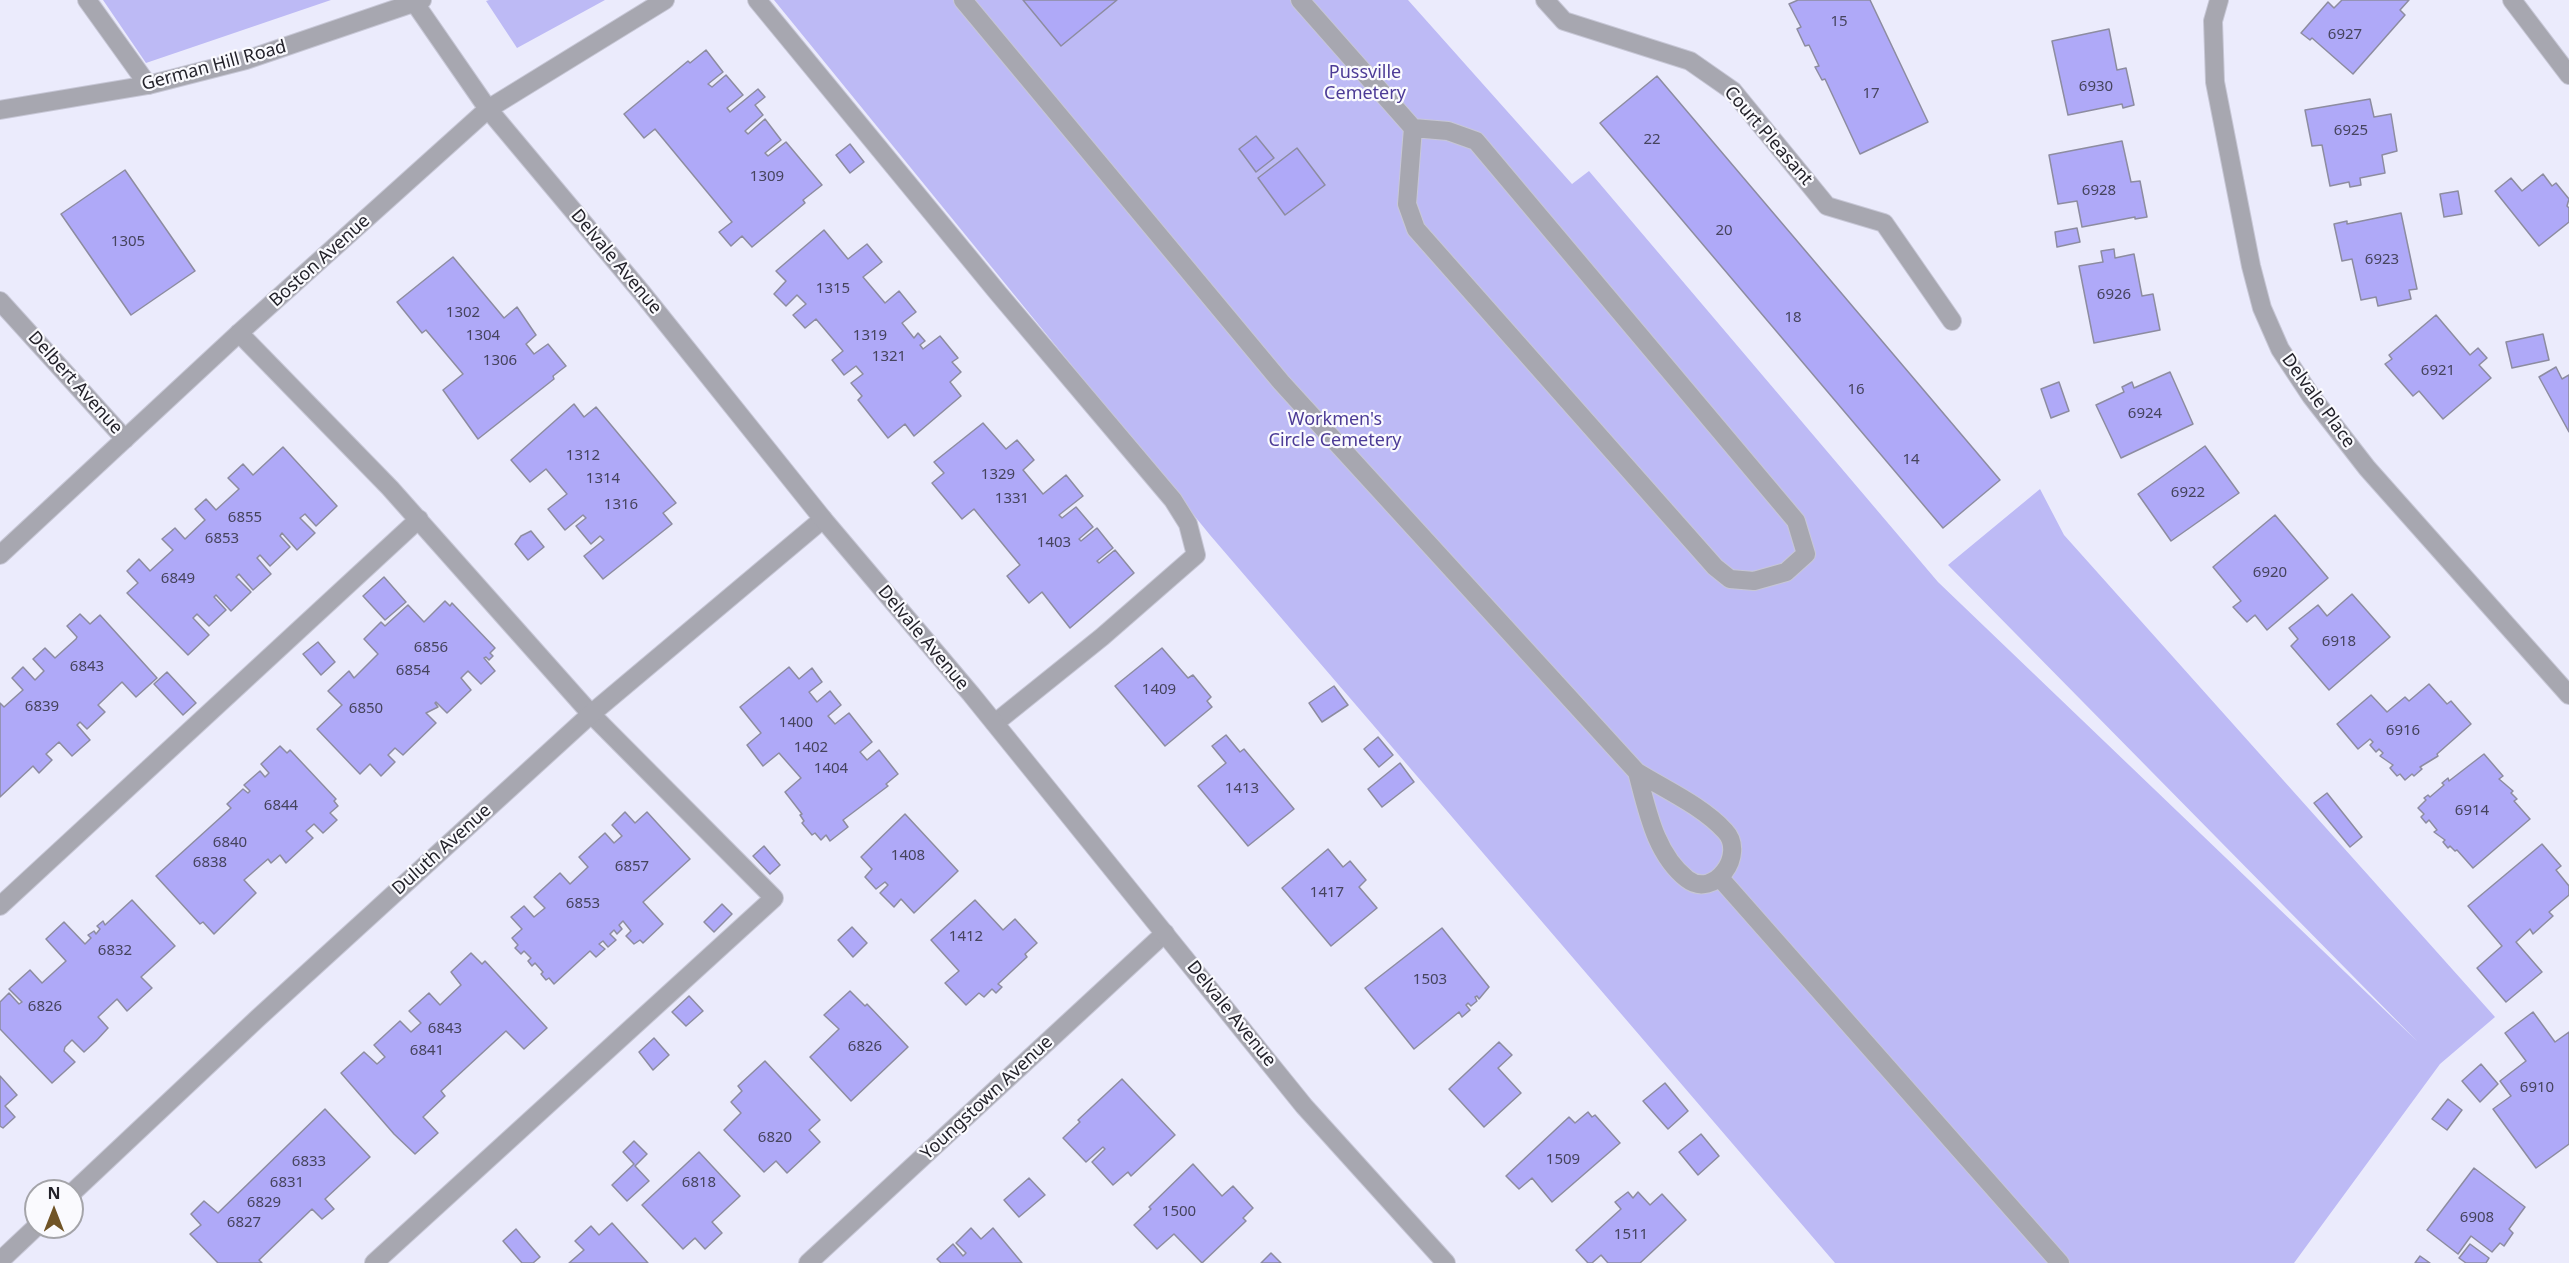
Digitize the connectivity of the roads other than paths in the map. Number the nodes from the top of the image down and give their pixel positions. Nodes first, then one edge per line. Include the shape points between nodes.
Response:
1 (87, 0) edge
2 (665, 0) edge
3 (757, 0) edge
4 (963, 0) edge
5 (1300, 0) edge
6 (1545, 0) edge
7 (2219, 0) edge
8 (2512, 0) edge
9 (416, 1) edge
10 (2569, 75) edge
11 (148, 85) junction
12 (488, 109) junction
13 (0, 110) edge
14 (1413, 128) junction
15 (0, 301) edge
16 (1952, 321) dead end
17 (238, 333) junction
18 (125, 439) junction
19 (419, 519) junction
20 (823, 519) junction
21 (0, 555) edge
22 (2569, 695) edge
23 (591, 714) junction
24 (995, 723) junction
25 (1637, 772) junction
26 (1720, 878) junction
27 (0, 906) edge
28 (1165, 933) junction
29 (84, 1182) edge
30 (24, 1238) edge
31 (0, 1261) edge
32 (374, 1263) edge
33 (808, 1263) edge
34 (1446, 1263) edge
35 (2060, 1263) edge

1 - 11 street
2 - 12 street, Boston Avenue
3 - 24 street via 1173,500 1188,524 1196,555
4 - 25 street via 1281,382
5 - 14 street
6 - 16 street, Court Pleasant via 1563,21 1690,61 1733,91 1827,206 1884,223
7 - 22 street, Delvale Place via 2213,21 2215,82 2251,266 2262,308 2280,349 2367,468
8 - 10 street
9 - 11 street, German Hill Road via 246,60
9 - 12 street, Delvale Avenue
11 - 13 street, German Hill Road
12 - 17 street, Boston Avenue
12 - 20 street, Delvale Avenue
14 - 14 street via 1407,204 1416,229 1715,567 1730,579 1754,581 1786,572 1806,554 1796,521 1476,141 1448,131
15 - 18 street, Delbert Avenue
17 - 18 street, Boston Avenue
17 - 19 street
18 - 21 street, Boston Avenue
19 - 23 street
19 - 27 street
20 - 23 street, Duluth Avenue
20 - 24 street, Delvale Avenue
23 - 29 street, Duluth Avenue
23 - 32 street via 774,898
24 - 28 street, Delvale Avenue
25 - 26 street via 1654,833 1676,869 1689,881 1704,884
25 - 26 street via 1726,832 1733,848 1730,865
26 - 35 street
28 - 33 street, Youngstown Avenue
28 - 34 street, Delvale Avenue via 1304,1106
30 - 31 street

